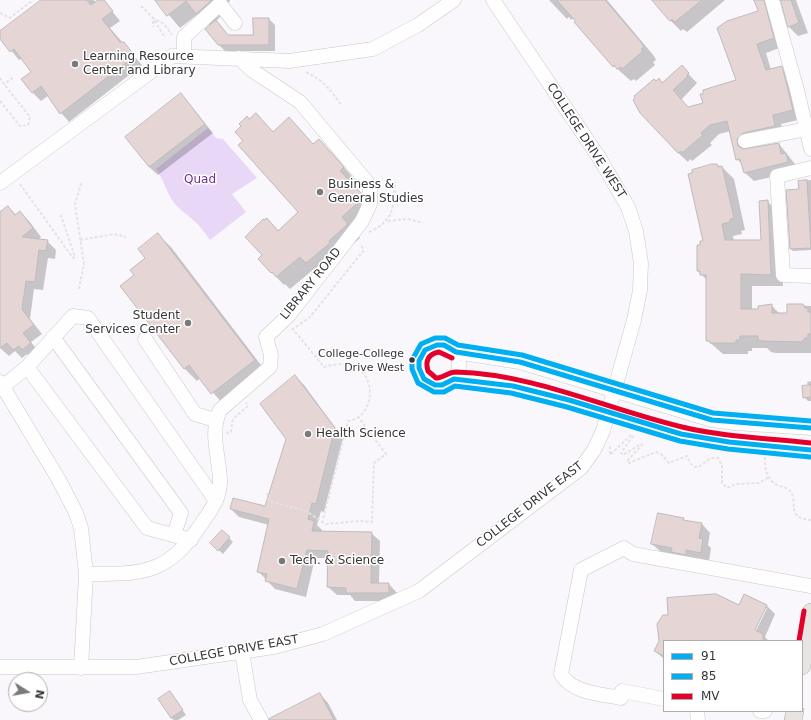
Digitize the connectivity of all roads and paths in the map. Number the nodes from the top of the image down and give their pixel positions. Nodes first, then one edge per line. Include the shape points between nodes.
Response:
1 (33, 0) edge
2 (454, 0) edge
3 (493, 0) edge
4 (772, 0) edge
5 (141, 6) dead end
6 (0, 13) edge
7 (152, 18) junction
8 (235, 23) dead end
9 (153, 27) dead end
10 (164, 36) dead end
11 (176, 39) dead end
12 (184, 56) junction
13 (239, 58) junction
14 (295, 60) junction
15 (14, 77) dead end
16 (0, 78) edge
17 (4, 84) junction
18 (0, 101) edge
19 (341, 105) dead end
20 (807, 129) junction
21 (745, 141) dead end
22 (811, 149) edge
23 (811, 168) edge
24 (82, 181) dead end
25 (395, 182) dead end
26 (0, 183) edge
27 (20, 184) dead end
28 (60, 213) dead end
29 (388, 221) junction
30 (423, 223) dead end
31 (368, 232) dead end
32 (126, 237) dead end
33 (80, 240) junction
34 (358, 242) dead end
35 (811, 276) edge
36 (79, 289) dead end
37 (290, 325) dead end
38 (293, 329) junction
39 (53, 337) junction
40 (145, 338) dead end
41 (456, 352) junction
42 (26, 366) junction
43 (454, 379) junction
44 (1, 386) edge
45 (613, 390) junction
46 (239, 394) junction
47 (608, 411) junction
48 (359, 418) junction
49 (218, 426) junction
50 (811, 428) edge
51 (612, 441) dead end
52 (811, 450) edge
53 (766, 456) dead end
54 (768, 477) junction
55 (268, 493) dead end
56 (216, 501) junction
57 (811, 520) edge
58 (322, 523) junction
59 (174, 535) junction
60 (191, 540) junction
61 (86, 574) junction
62 (811, 586) edge
63 (811, 612) edge
64 (242, 652) junction
65 (803, 660) edge
66 (0, 667) edge
67 (81, 668) junction
68 (663, 699) edge
69 (261, 720) edge

1 - 6 path via 10,18
2 - 14 street via 418,25 373,49
3 - 45 street, COLLEGE DRIVE WEST via 600,159 628,207 636,231 641,263 640,290 634,320
4 - 20 street
5 - 7 path
7 - 9 path
7 - 10 path
7 - 11 path via 164,24
8 - 12 street via 220,4 184,37
12 - 13 street
12 - 26 street via 172,56
13 - 14 street
13 - 46 street, LIBRARY ROAD via 253,71 300,102 367,182 371,196 367,212 358,225 289,315 268,334 266,342 271,355 270,367
14 - 19 path via 295,68 318,78 329,87
15 - 17 path
16 - 17 path
17 - 18 path via 30,117 28,126 20,126
20 - 21 street
20 - 22 street
23 - 35 street via 777,176 783,275
24 - 33 path via 75,204
25 - 29 path via 393,206
27 - 28 path via 73,258 75,257
29 - 30 path via 408,219
29 - 31 path
32 - 33 path via 114,234
33 - 36 path via 84,264
34 - 38 path via 364,250 310,317
37 - 38 path
38 - 48 path via 324,367 344,363 361,370 368,380 370,398
39 - 42 street
39 - 56 street via 73,316 88,318
39 - 59 street via 181,514
40 - 49 street via 195,414
41 - 43 street via 460,363
41 - 43 street via 444,345 436,344 425,350 419,361 420,374 429,383 442,386
41 - 45 street via 520,362
42 - 44 street
42 - 59 street via 147,528
43 - 47 street via 476,380 537,391
44 - 61 street via 59,480 76,513 83,543
45 - 47 street, COLLEGE DRIVE WEST
45 - 50 street via 712,420 735,424
46 - 49 street, LIBRARY ROAD via 220,410
46 - 49 path via 248,406 233,419 231,432
47 - 52 street via 681,434
47 - 64 street, COLLEGE DRIVE EAST via 603,431 594,450 581,468 419,592 323,634 274,647
48 - 58 path via 348,421
48 - 58 path via 386,454 374,463 372,522
49 - 56 street via 214,440 220,481
51 - 54 path via 610,455 632,435 621,453 623,455 642,445 627,461 629,463 656,452 670,463 687,456 690,464 695,467 701,466 712,457 718,458 722,465 722,483 726,488 736,484 759,483
53 - 54 path via 765,467
54 - 57 path via 778,486 788,489 796,515
55 - 58 path via 269,501 306,511
56 - 60 street
59 - 60 street
60 - 61 street via 181,551 156,568 133,574
61 - 67 street
62 - 68 street via 633,554 624,548 581,570 561,674 566,682 588,693 620,698 622,691
63 - 65 main road
64 - 67 street, COLLEGE DRIVE EAST via 136,667
64 - 69 street via 250,700
66 - 67 street, COLLEGE DRIVE EAST

